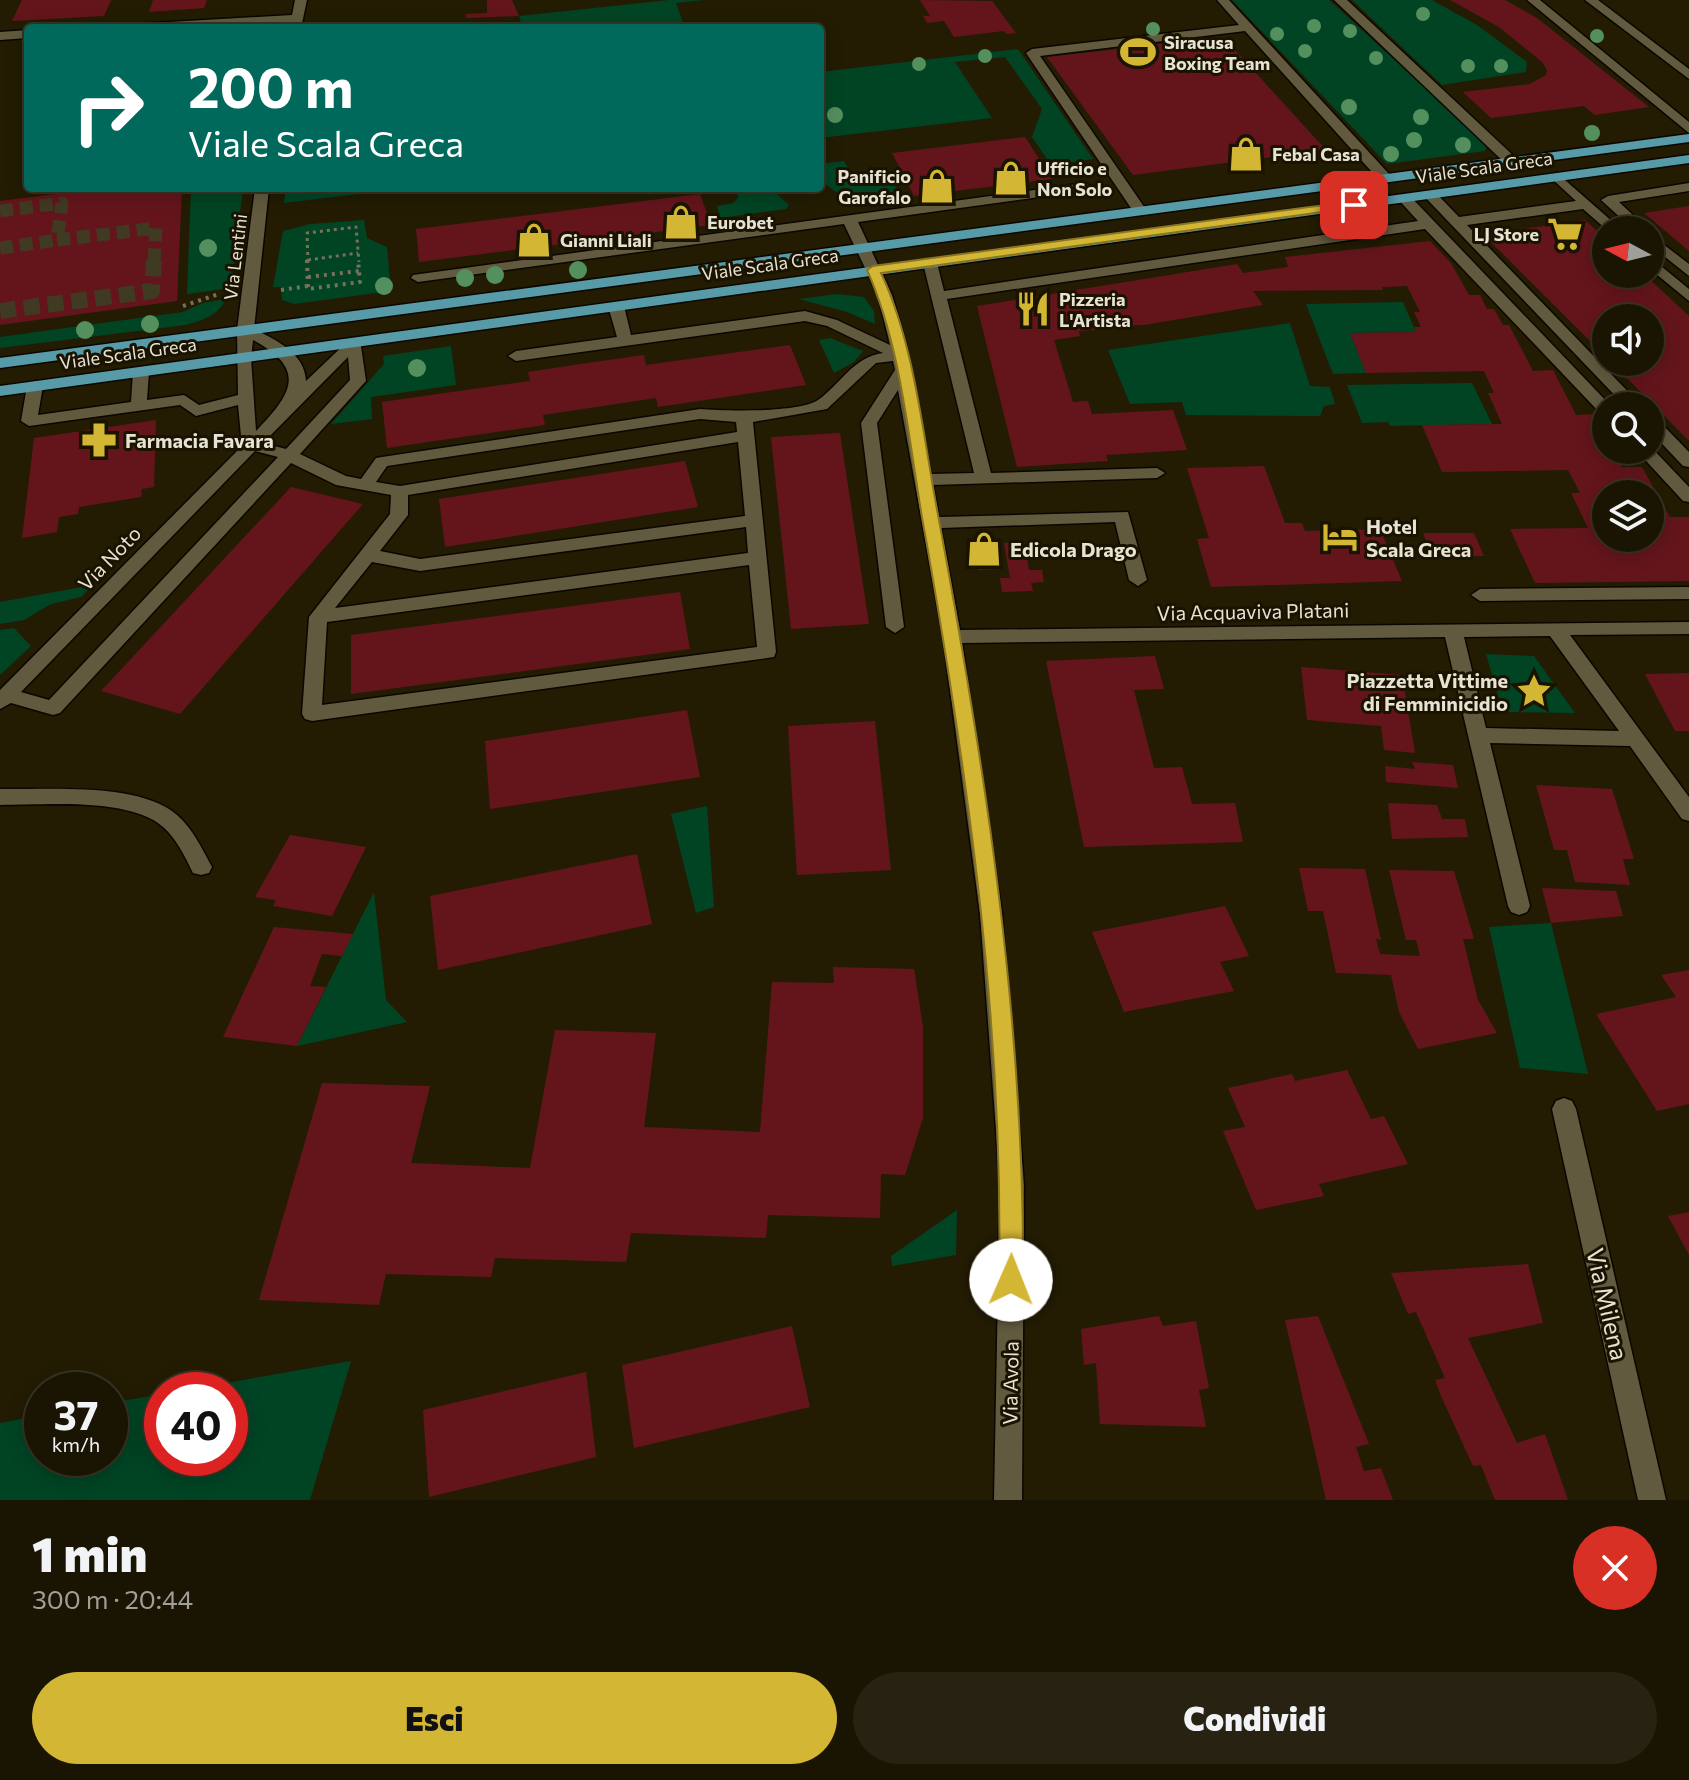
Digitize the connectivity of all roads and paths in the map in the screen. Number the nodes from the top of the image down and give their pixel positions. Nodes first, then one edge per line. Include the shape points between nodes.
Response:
1 (301, 0) edge
2 (1223, 0) edge
3 (1340, 0) edge
4 (1533, 0) edge
5 (1591, 0) edge
6 (296, 23) edge
7 (264, 24) edge
8 (1249, 27) junction
9 (24, 34) edge
10 (0, 36) edge
11 (1689, 75) edge
12 (1689, 129) edge
13 (1689, 138) edge
14 (1689, 159) edge
15 (1512, 162) junction
16 (1557, 177) junction
17 (1385, 178) junction
18 (1085, 187) dead end
19 (1689, 187) edge
20 (262, 192) edge
21 (1429, 194) junction
22 (1404, 198) junction
23 (1587, 204) junction
24 (1140, 211) junction
25 (1600, 216) edge
26 (1626, 216) edge
27 (849, 219) junction
28 (1456, 222) junction
29 (1429, 224) junction
30 (863, 249) junction
31 (1664, 250) edge
32 (358, 253) junction
33 (308, 260) junction
34 (930, 263) junction
35 (873, 270) junction
36 (359, 271) junction
37 (1689, 272) edge
38 (1664, 274) edge
39 (308, 277) junction
40 (418, 278) dead end
41 (308, 286) junction
42 (273, 291) dead end
43 (938, 296) junction
44 (1689, 297) edge
45 (616, 306) junction
46 (245, 330) junction
47 (625, 340) junction
48 (355, 342) junction
49 (284, 352) junction
50 (516, 356) dead end
51 (243, 358) junction
52 (901, 362) junction
53 (0, 363) edge
54 (141, 372) junction
55 (35, 386) junction
56 (0, 391) edge
57 (1620, 392) edge
58 (1592, 395) edge
59 (246, 398) junction
60 (139, 406) junction
61 (289, 407) junction
62 (745, 427) junction
63 (1664, 436) edge
64 (249, 444) junction
65 (289, 455) junction
66 (1689, 462) edge
67 (1657, 464) edge
68 (1157, 473) dead end
69 (984, 478) junction
70 (924, 480) junction
71 (365, 485) junction
72 (400, 491) junction
73 (1689, 497) edge
74 (754, 520) junction
75 (931, 523) junction
76 (368, 555) junction
77 (758, 558) junction
78 (1138, 580) dead end
79 (1689, 593) edge
80 (1480, 595) dead end
81 (318, 617) junction
82 (895, 627) dead end
83 (1689, 628) edge
84 (1555, 629) junction
85 (1453, 631) junction
86 (952, 637) junction
87 (3, 698) edge
88 (1479, 735) junction
89 (1634, 739) junction
90 (0, 797) edge
91 (1689, 813) edge
92 (201, 867) dead end
93 (1519, 906) dead end
94 (1564, 1109) dead end
95 (1008, 1500) edge
96 (1652, 1500) edge

1 - 6 street
2 - 8 street
3 - 15 street
4 - 12 street
5 - 11 street
6 - 7 street
8 - 17 street
8 - 24 street via 1032,53
9 - 10 street
13 - 15 main road, Viale Scala Greca
14 - 16 main road, Viale Scala Greca
15 - 17 main road, Viale Scala Greca
16 - 21 main road, Viale Scala Greca
16 - 23 street
17 - 24 main road, Viale Scala Greca
18 - 27 street
19 - 26 street via 1608,200
20 - 46 street, Via Lentini
21 - 22 main road, Viale Scala Greca
21 - 28 street
22 - 29 street
22 - 34 main road, Viale Scala Greca
23 - 25 street
23 - 28 street
24 - 30 main road, Viale Scala Greca
27 - 30 street, Via Avola
27 - 40 street
28 - 57 street
29 - 43 street
29 - 58 street
30 - 35 street, Via Avola
30 - 46 main road, Viale Scala Greca
31 - 37 street
32 - 33 path
32 - 33 path via 356,227 319,231 307,233
32 - 36 path
33 - 39 path
34 - 35 main road, Viale Scala Greca
34 - 43 street
35 - 45 main road, Viale Scala Greca
35 - 52 street, Via Avola via 885,295
36 - 39 path
36 - 41 path via 360,282
38 - 44 street
39 - 41 path
41 - 42 path
43 - 69 street
45 - 47 street
45 - 48 main road, Viale Scala Greca
46 - 49 street
46 - 51 street, Via Lentini
46 - 53 main road, Viale Scala Greca
47 - 50 street
47 - 52 street via 805,316 832,323
48 - 49 main road, Viale Scala Greca
48 - 61 street, Via Noto
48 - 65 street via 358,381
49 - 51 main road, Viale Scala Greca
49 - 61 street via 298,381
51 - 54 main road, Viale Scala Greca
51 - 59 street, Via Lentini
52 - 62 street via 871,359 821,406
52 - 70 street, Via Avola
52 - 82 street via 869,423
54 - 55 main road, Viale Scala Greca
54 - 60 street
55 - 56 main road, Viale Scala Greca
55 - 60 street via 29,421
59 - 60 street via 196,411 184,400
59 - 64 street, Via Lentini
61 - 64 street, Via Noto
62 - 71 street via 700,414 382,462
62 - 72 street
62 - 74 street
63 - 66 street
64 - 65 street
64 - 87 street, Via Noto
65 - 71 street via 342,481
65 - 87 street via 53,708
67 - 73 street
68 - 69 street
69 - 70 street
70 - 75 street, Via Avola
71 - 72 street
72 - 76 street via 399,515
74 - 76 street via 420,565
74 - 77 street
75 - 78 street via 1122,516
75 - 86 street, Via Avola
76 - 81 street
77 - 81 street
77 - 81 street via 767,652 312,714
79 - 80 street
83 - 84 street, Via Acquaviva Platani
84 - 85 street, Via Acquaviva Platani
84 - 89 street
85 - 86 street, Via Acquaviva Platani
85 - 88 street
86 - 95 street, Via Avola via 991,914 1012,1185
88 - 89 street
88 - 93 street
89 - 91 street
90 - 92 street via 128,803 163,815 186,836
94 - 96 street, Via Milena

